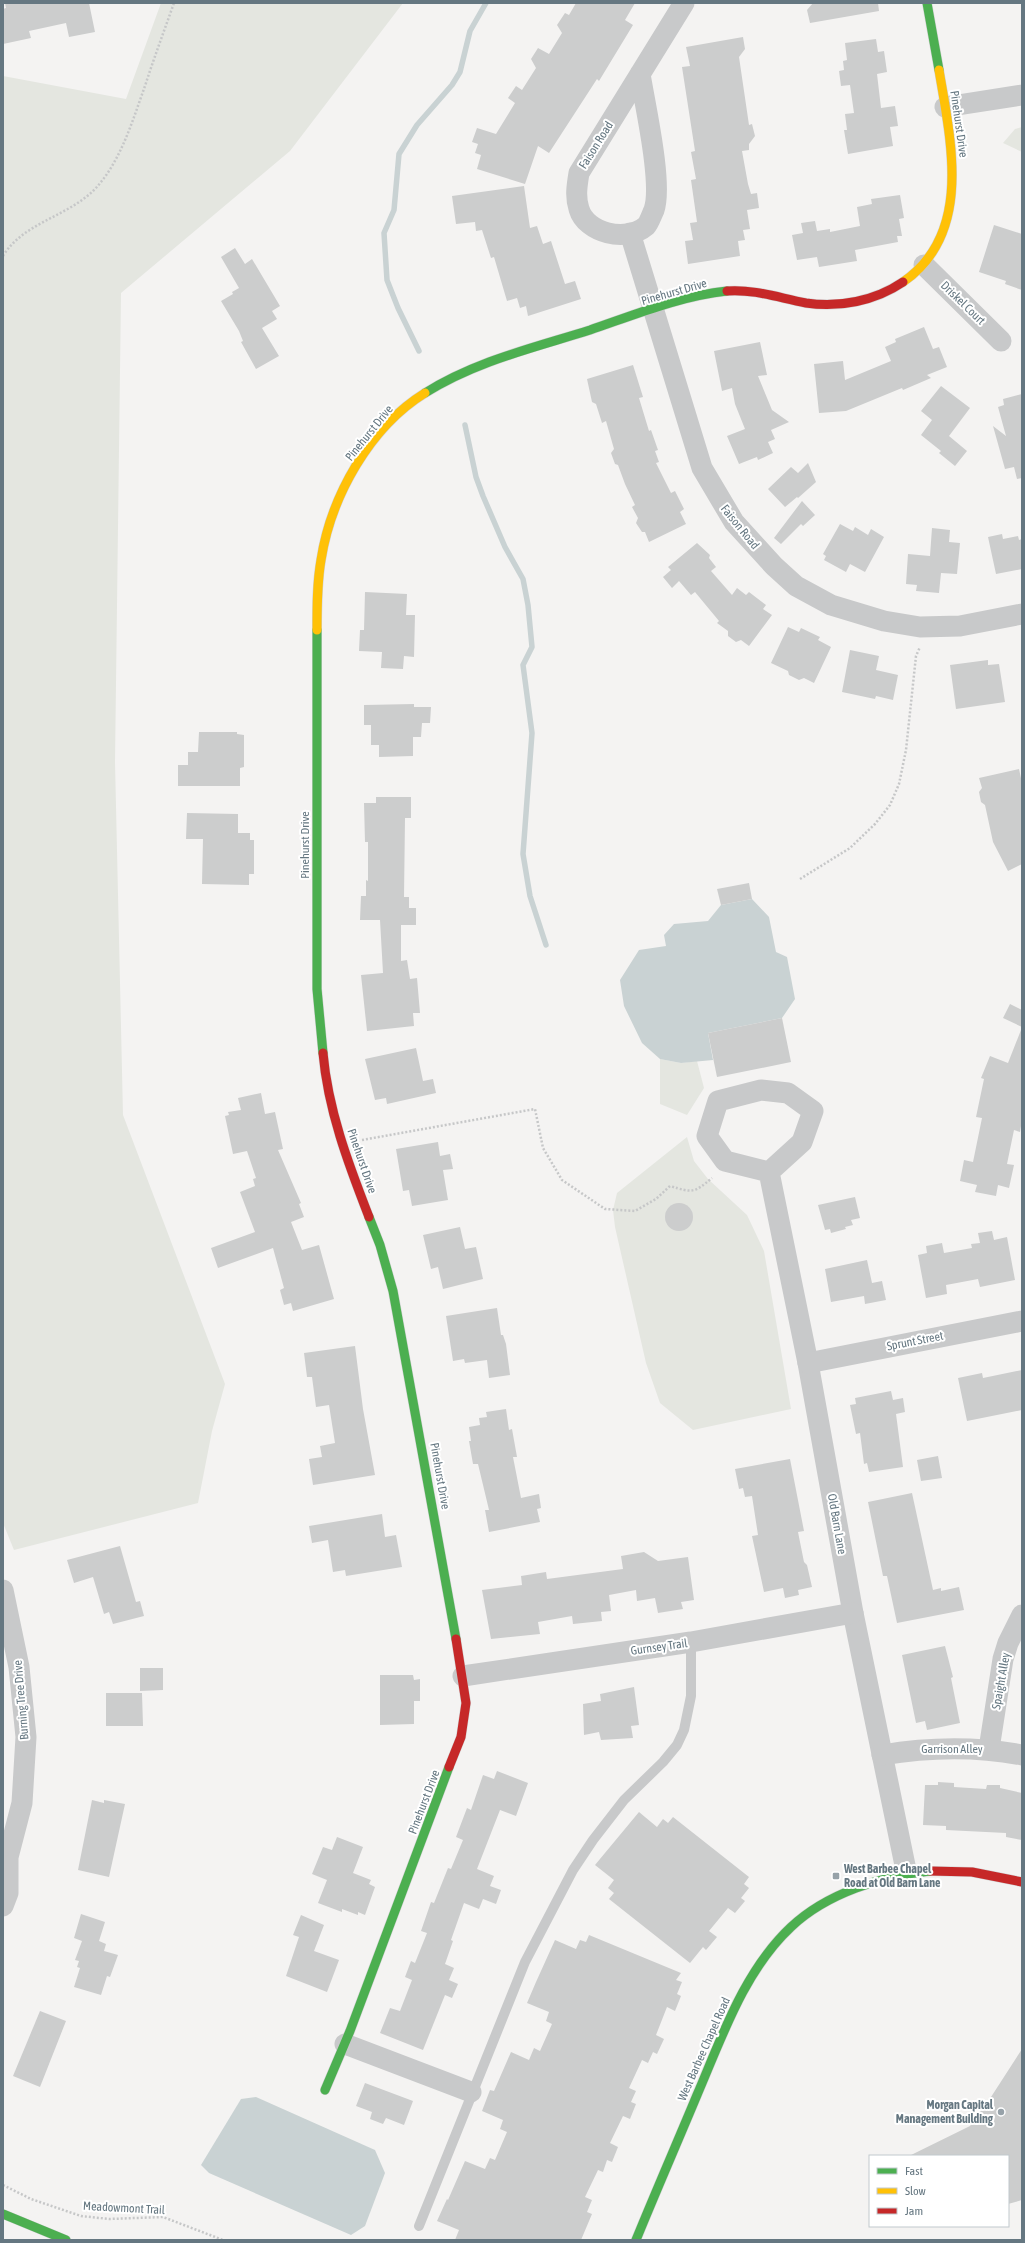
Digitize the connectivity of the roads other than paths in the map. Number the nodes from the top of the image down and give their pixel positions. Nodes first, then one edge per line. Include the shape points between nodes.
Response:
1 (684, 3) edge
2 (927, 3) edge
3 (640, 74) junction
4 (1022, 95) edge
5 (945, 107) junction
6 (630, 233) junction
7 (924, 265) junction
8 (653, 310) junction
9 (1001, 341) dead end
10 (1022, 614) edge
11 (769, 1172) junction
12 (1022, 1321) edge
13 (808, 1363) junction
14 (3, 1590) edge
15 (854, 1613) junction
16 (1022, 1616) edge
17 (692, 1642) junction
18 (463, 1676) junction
19 (990, 1749) junction
20 (882, 1755) junction
21 (1022, 1755) edge
22 (9, 1828) edge
23 (6, 1861) edge
24 (907, 1875) junction
25 (1022, 1882) edge
26 (3, 1906) edge
27 (345, 2044) junction
28 (325, 2090) dead end
29 (471, 2092) junction
30 (3, 2214) edge
31 (419, 2226) dead end
32 (66, 2240) edge
33 (636, 2240) edge

1 - 3 street, Faison Road
2 - 5 street, Pinehurst Drive
3 - 6 street, Faison Road via 657,187 654,209 646,226
3 - 6 street, Faison Road via 579,173 576,192 579,210 588,224 610,234
4 - 5 street
5 - 7 street, Pinehurst Drive via 952,155 953,188 949,216 938,242
6 - 8 street, Faison Road
7 - 8 street, Pinehurst Drive via 901,284 868,300 830,305 794,301 754,289 726,290
7 - 9 street, Driskel Court
8 - 10 street, Faison Road via 702,468 734,522 750,542 796,586 831,605 884,621 920,627 960,626
8 - 18 street, Pinehurst Drive via 467,370 415,401 384,429 355,468 327,527 318,570 317,989 323,1057 330,1100 342,1144 380,1245 393,1291
11 - 11 street via 802,1142 813,1111 788,1092 762,1090 718,1101 708,1136 725,1161
11 - 13 street, Old Barn Lane
12 - 13 street, Sprunt Street
13 - 15 street, Old Barn Lane
14 - 22 street, Burning Tree Drive via 19,1667 26,1737 22,1803
15 - 17 street, Gurnsey Trail
15 - 20 street, Old Barn Lane
16 - 19 street, Spaight Alley via 1003,1659
17 - 18 street, Gurnsey Trail
17 - 29 lane via 689,1712 677,1745 664,1762 624,1800 573,1870 525,1962
18 - 27 street, Pinehurst Drive via 466,1703 461,1737
19 - 20 street, Garrison Alley via 933,1748
19 - 21 street, Garrison Alley
20 - 24 street, Old Barn Lane
22 - 23 street, Burning Tree Drive
23 - 26 street, Burning Tree Drive via 8,1892
24 - 25 street, West Barbee Chapel Road via 942,1870 968,1871
24 - 33 street, West Barbee Chapel Road via 876,1883 822,1905 792,1926 760,1963 728,2020
27 - 28 street, Pinehurst Drive
27 - 29 street
29 - 31 lane
30 - 32 street

